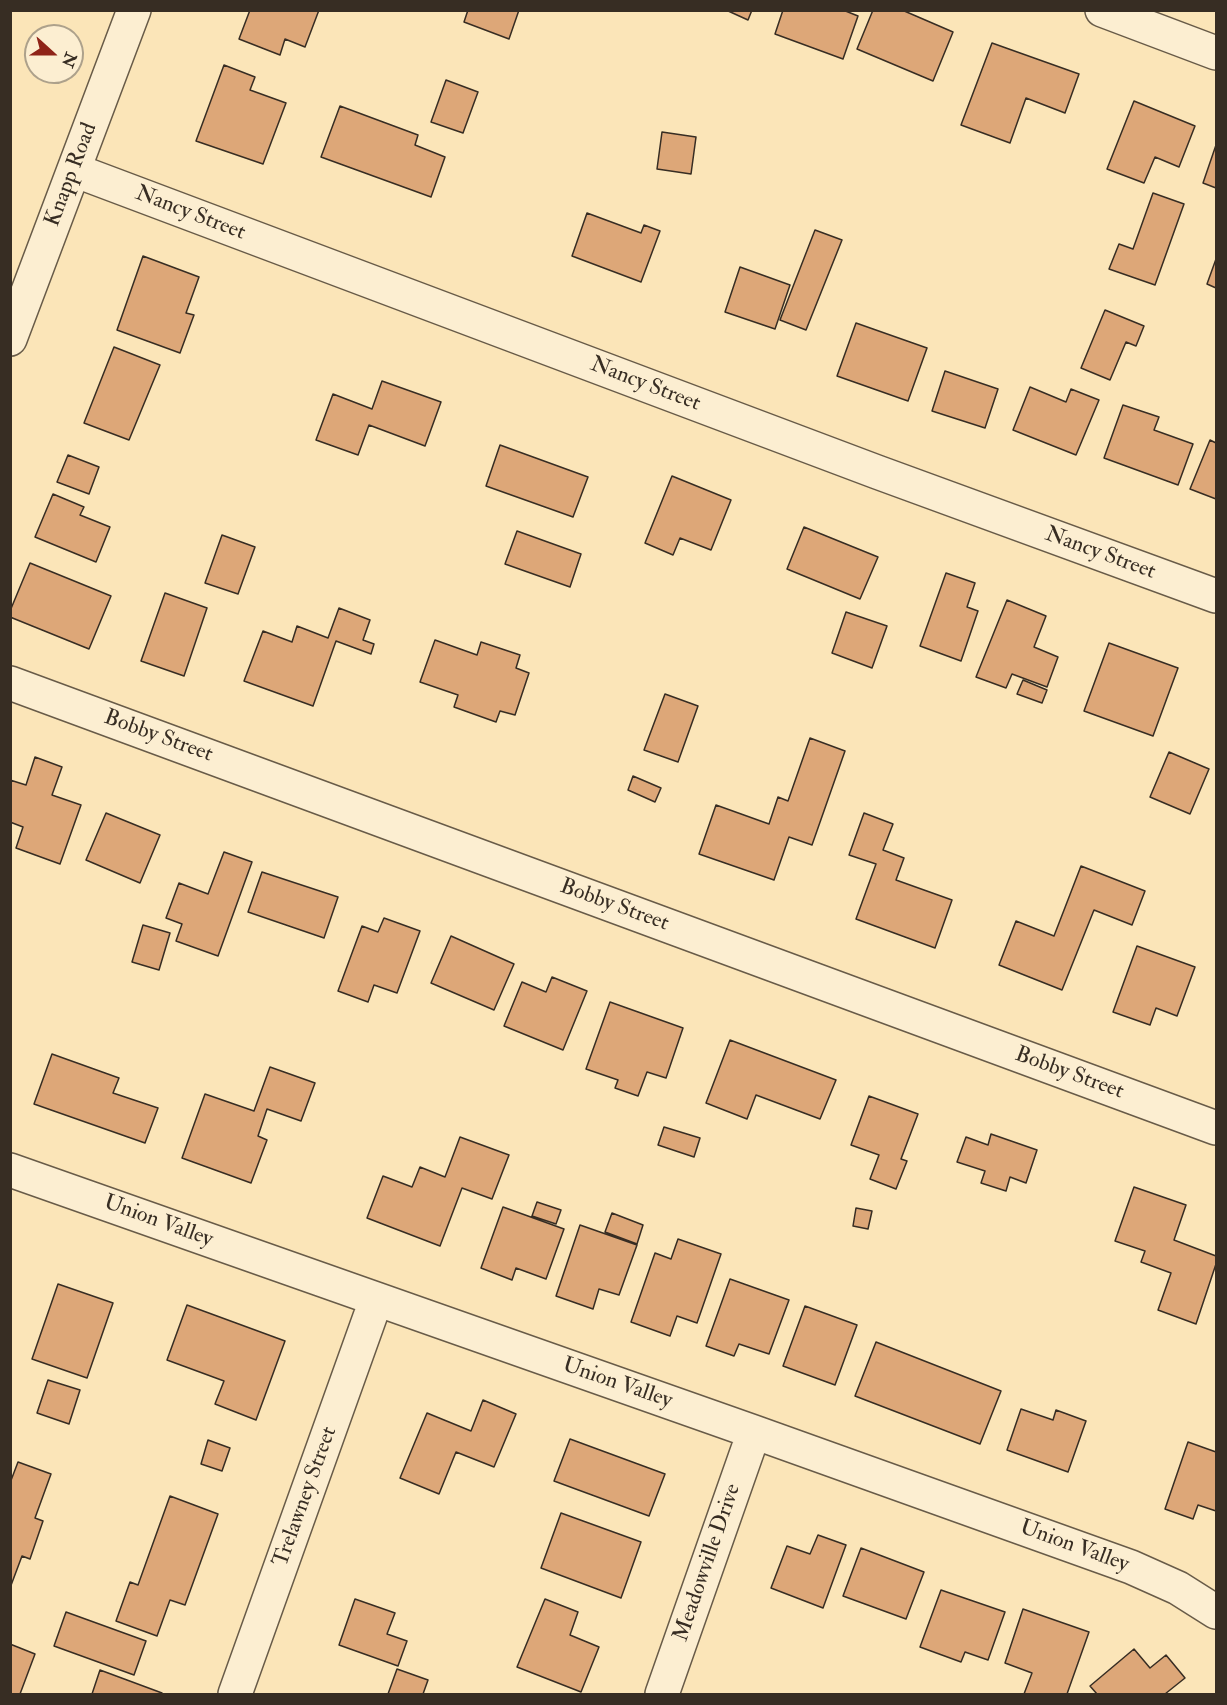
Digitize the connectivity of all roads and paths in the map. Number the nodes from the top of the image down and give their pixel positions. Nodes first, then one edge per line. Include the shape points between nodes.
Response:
1 (134, 10) edge
2 (1102, 10) edge
3 (1216, 53) edge
4 (74, 170) junction
5 (10, 339) edge
6 (1216, 596) edge
7 (10, 683) edge
8 (1216, 1128) edge
9 (10, 1170) edge
10 (376, 1300) junction
11 (754, 1432) junction
12 (1216, 1612) edge
13 (235, 1695) edge
14 (662, 1695) edge

1 - 4 street, Knapp Road
2 - 3 street
4 - 5 street, Knapp Road
4 - 6 street, Nancy Street
7 - 8 street, Bobby Street
9 - 10 street, Union Valley
10 - 11 street, Union Valley
10 - 13 street, Trelawney Street
11 - 12 street, Union Valley via 1131,1567 1178,1588
11 - 14 street, Meadowville Drive

